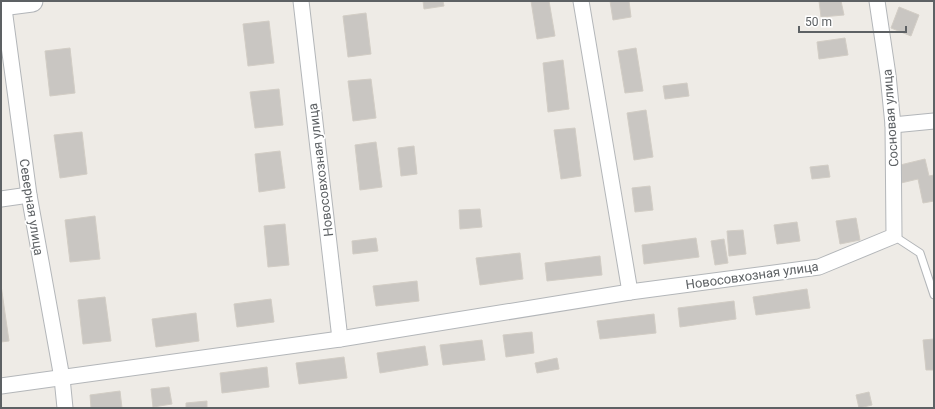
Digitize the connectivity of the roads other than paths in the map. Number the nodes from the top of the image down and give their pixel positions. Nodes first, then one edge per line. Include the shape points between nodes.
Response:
1 (32, 1) edge
2 (301, 1) edge
3 (581, 1) edge
4 (877, 1) edge
5 (2, 4) edge
6 (934, 121) edge
7 (893, 125) junction
8 (28, 195) junction
9 (1, 200) edge
10 (894, 236) junction
11 (630, 292) junction
12 (934, 295) edge
13 (340, 339) junction
14 (62, 378) junction
15 (1, 386) edge
16 (66, 408) edge

1 - 5 street
2 - 13 street, Новосовхозная улица
3 - 11 street
4 - 7 street, Сосновая улица
5 - 8 street, Северная улица
6 - 7 street
7 - 10 street, Сосновая улица
8 - 9 street
8 - 14 street, Северная улица
10 - 11 street, Новосовхозная улица via 819,267
10 - 12 lane via 920,253
11 - 13 street, Новосовхозная улица
13 - 14 street, Новосовхозная улица
14 - 15 street, Новосовхозная улица
14 - 16 street, Северная улица

